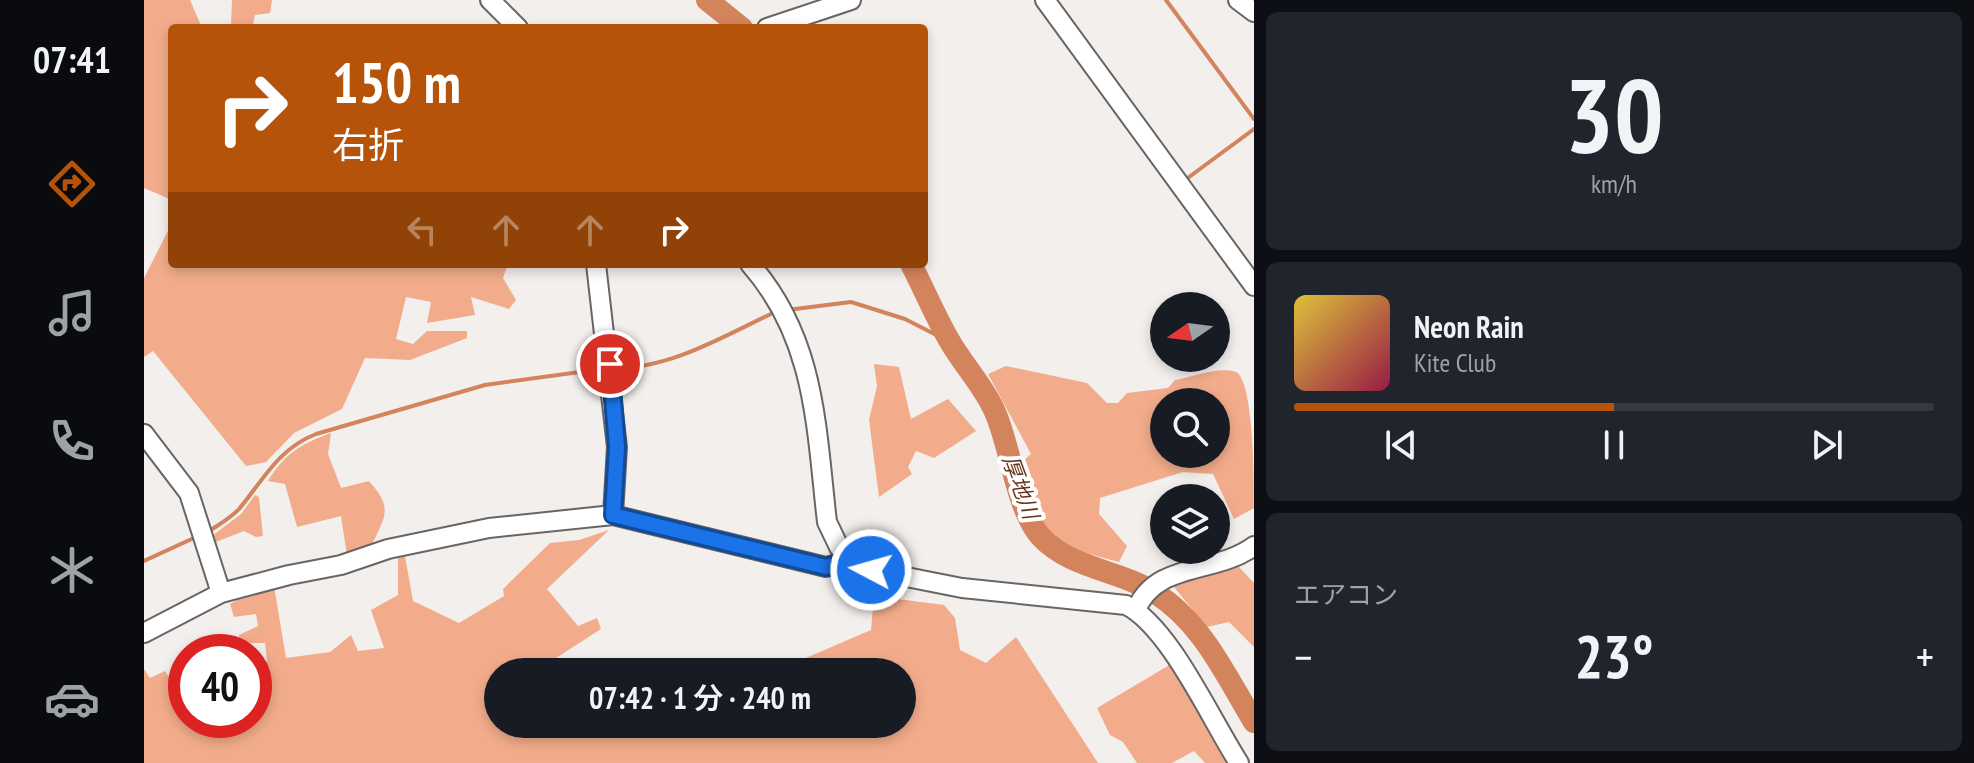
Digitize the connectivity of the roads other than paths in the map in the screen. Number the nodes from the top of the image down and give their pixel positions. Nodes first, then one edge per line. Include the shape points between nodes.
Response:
1 (490, 0) edge
2 (851, 0) edge
3 (1045, 0) edge
4 (1238, 0) edge
5 (1254, 12) edge
6 (514, 24) edge
7 (779, 24) edge
8 (597, 268) edge
9 (753, 268) edge
10 (1254, 286) edge
11 (144, 434) edge
12 (613, 515) junction
13 (1254, 546) edge
14 (851, 560) junction
15 (221, 593) junction
16 (1139, 604) junction
17 (144, 633) edge
18 (1239, 763) edge

1 - 6 street
2 - 7 street
3 - 10 street
4 - 5 street
8 - 12 street via 617,447
9 - 14 street via 784,311 806,365 827,522
11 - 15 street via 189,493
12 - 14 street via 826,567
12 - 15 street via 489,528
13 - 16 street via 1232,560 1155,582
14 - 16 street via 871,570 962,588
15 - 17 street
16 - 18 street

